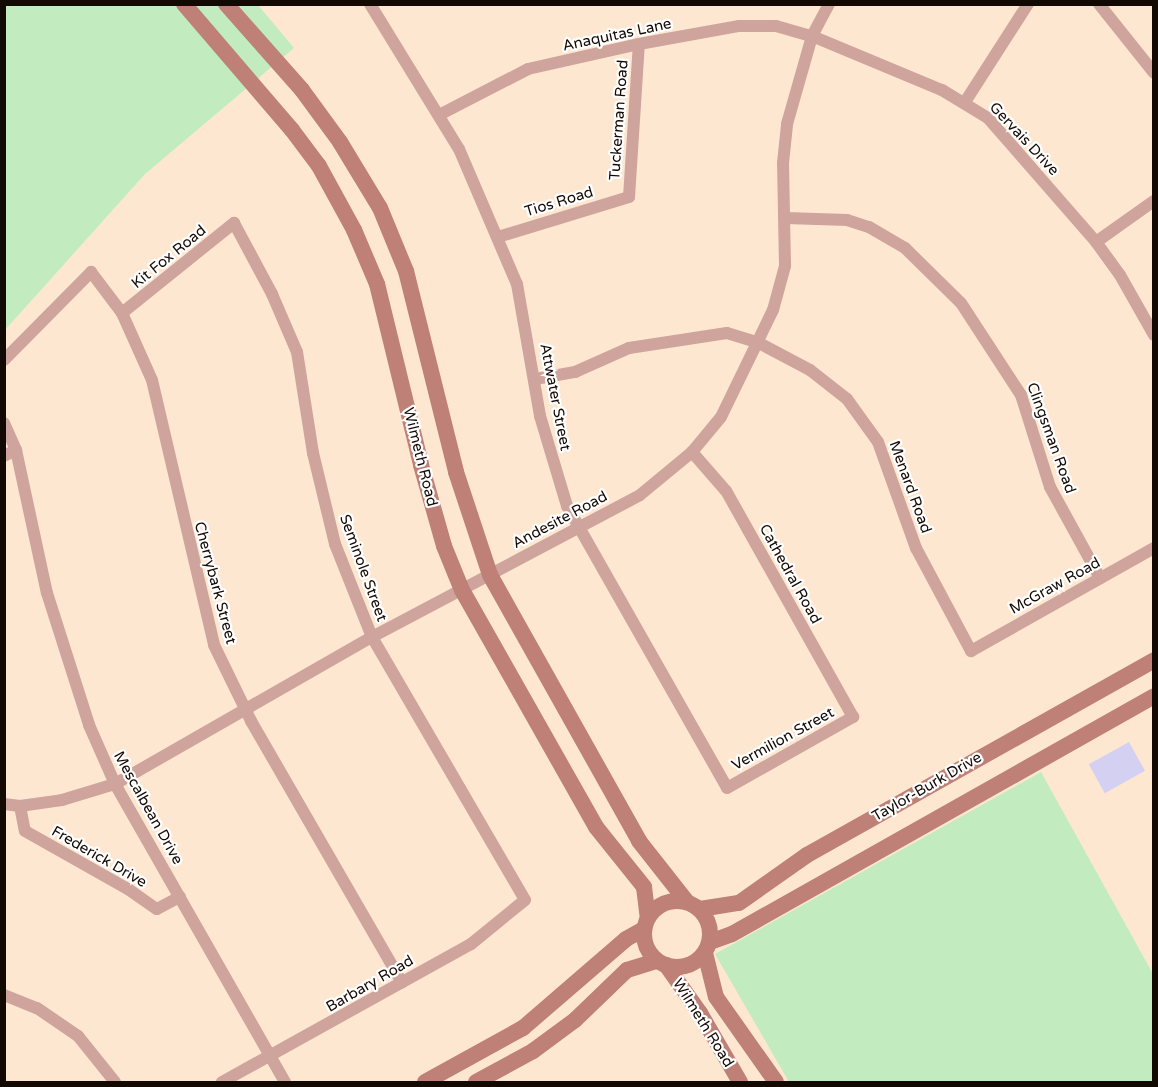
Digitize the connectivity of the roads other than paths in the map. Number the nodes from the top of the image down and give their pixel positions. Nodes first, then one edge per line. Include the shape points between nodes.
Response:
1 (184, 4) edge
2 (226, 4) edge
3 (370, 4) edge
4 (829, 4) edge
5 (1028, 4) edge
6 (1099, 4) edge
7 (812, 36) junction
8 (639, 44) junction
9 (1154, 73) edge
10 (965, 102) junction
11 (439, 115) junction
12 (629, 197) joint
13 (1154, 201) edge
14 (786, 218) junction
15 (234, 223) joint
16 (498, 237) junction
17 (1096, 242) junction
18 (122, 314) junction
19 (1154, 335) edge
20 (759, 343) junction
21 (4, 360) edge
22 (535, 380) junction
23 (4, 423) edge
24 (692, 452) junction
25 (10, 453) edge
26 (577, 527) junction
27 (1154, 549) edge
28 (490, 574) junction
29 (1100, 578) junction
30 (462, 590) junction
31 (372, 638) junction
32 (972, 651) joint
33 (1154, 660) edge
34 (1154, 696) edge
35 (246, 711) junction
36 (853, 717) joint
37 (115, 784) junction
38 (727, 788) joint
39 (4, 804) edge
40 (20, 806) junction
41 (180, 897) junction
42 (525, 900) joint
43 (694, 905) junction
44 (646, 924) junction
45 (707, 947) junction
46 (662, 963) junction
47 (402, 983) junction
48 (4, 995) edge
49 (271, 1057) junction
50 (115, 1083) edge
51 (222, 1083) edge
52 (285, 1083) edge
53 (425, 1083) edge
54 (476, 1083) edge
55 (740, 1083) edge
56 (776, 1083) edge

1 - 30 street, Wilmeth Road via 319,166 354,230 377,284 421,465 444,546
2 - 28 street, Wilmeth Road via 302,90 340,142 380,208 406,271 456,472
3 - 11 street, Attwater Street
4 - 7 street, Andesite Road
5 - 10 street
6 - 9 street
7 - 8 street, Anaquitas Lane via 776,26 739,26
7 - 10 street, Gervais Drive
7 - 14 street, Andesite Road via 787,124 783,163
8 - 11 street, Anaquitas Lane via 528,69
8 - 12 street, Tuckerman Road
10 - 17 street, Gervais Drive via 988,118
11 - 16 street, Attwater Street via 474,178
12 - 16 street, Tios Road
13 - 17 street
14 - 20 street, Andesite Road via 785,266
14 - 29 street, Clingsman Road via 847,220 869,226 905,248 961,303 1021,395 1050,487
15 - 18 street, Kit Fox Road
15 - 31 street, Seminole Street via 297,352 313,453 335,544
16 - 22 street, Attwater Street via 517,284
17 - 19 street, Gervais Drive
18 - 21 street, Cherrybark Street via 91,272
18 - 35 street, Cherrybark Street via 152,380 214,645
20 - 22 street, Menard Road via 727,333 685,338 629,348 575,372
20 - 24 street, Andesite Road via 721,417
20 - 32 street, Menard Road via 831,385 870,429 887,460 916,548
22 - 26 street, Attwater Street via 547,447
23 - 25 street, Mescalbean Drive
24 - 26 street, Andesite Road via 640,495
24 - 36 street, Cathedral Road via 726,491
25 - 37 street, Mescalbean Drive via 47,593 89,725
26 - 28 street, Andesite Road
26 - 38 street, Attwater Street
27 - 29 street, McGraw Road
28 - 30 street, Andesite Road
28 - 43 street, Wilmeth Road via 639,841
29 - 32 street, McGraw Road
30 - 31 street, Andesite Road
30 - 44 street, Wilmeth Road via 596,827 644,887
31 - 35 street, Andesite Road
31 - 42 street, Seminole Street
33 - 43 street, Taylor-Burk Drive via 807,855 739,903
34 - 45 street, Taylor-Burk Drive
35 - 37 street, Andesite Road
35 - 47 street, Cherrybark Street
36 - 38 street, Vermilion Street
37 - 40 street, Andesite Road via 62,800
37 - 41 street, Mescalbean Drive
39 - 40 street, Andesite Road
40 - 41 street, Frederick Drive via 25,831 157,909
41 - 49 street, Mescalbean Drive
42 - 47 street, Barbary Road via 471,944
43 - 44 street via 669,901
43 - 45 street via 710,924
44 - 46 street via 646,947
44 - 53 street via 523,1028
45 - 46 street via 687,966
45 - 56 street, Wilmeth Road via 716,997
46 - 54 street via 627,970 575,1020 533,1051
46 - 55 street, Wilmeth Road via 700,1013
47 - 49 street, Barbary Road
48 - 50 street via 37,1008 78,1036
49 - 51 street, Barbary Road
49 - 52 street, Mescalbean Drive

